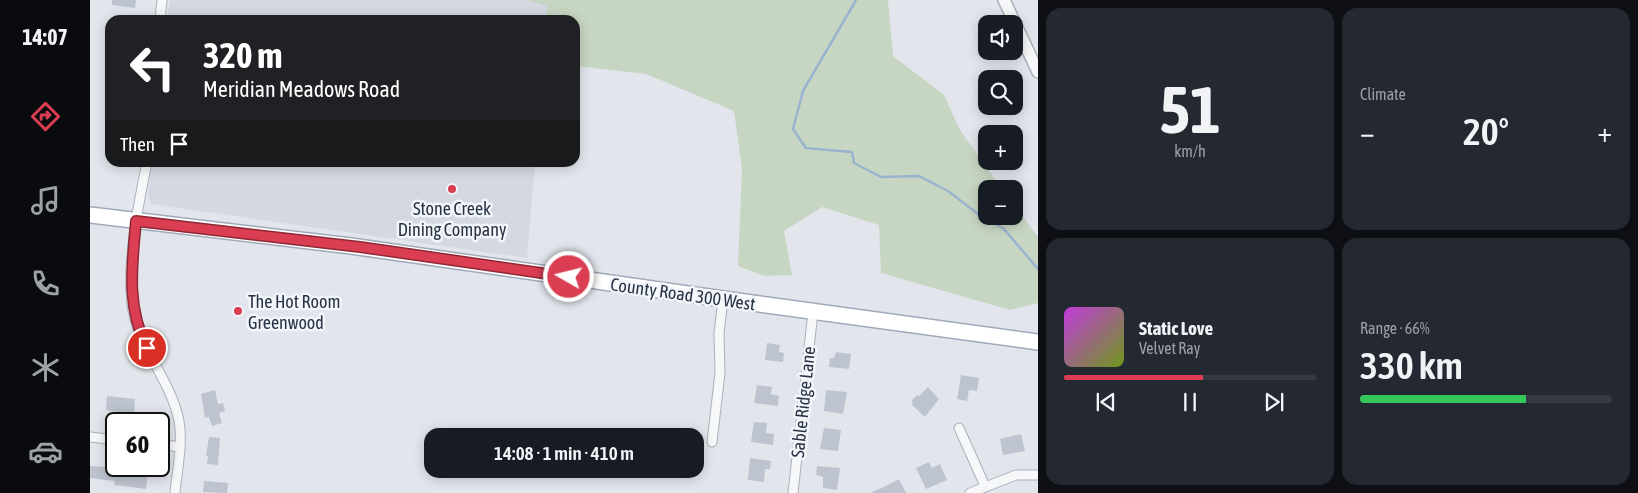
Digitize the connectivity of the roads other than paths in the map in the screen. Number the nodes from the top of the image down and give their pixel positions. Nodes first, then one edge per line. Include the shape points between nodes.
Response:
1 (162, 0) edge
2 (1004, 0) edge
3 (160, 15) edge
4 (1038, 72) edge
5 (146, 167) edge
6 (90, 216) edge
7 (136, 221) junction
8 (723, 300) junction
9 (812, 312) junction
10 (1038, 342) edge
11 (959, 428) dead end
12 (90, 437) edge
13 (105, 439) edge
14 (712, 442) dead end
15 (170, 446) edge
16 (179, 447) junction
17 (1038, 474) edge
18 (985, 486) junction
19 (175, 493) edge
20 (793, 493) edge
21 (970, 493) edge

1 - 3 street
2 - 4 street
5 - 7 street
6 - 7 main road, County Road 300 West
7 - 8 main road, County Road 300 West via 360,247
7 - 16 street via 132,306 139,333 164,381 179,422
8 - 9 main road, County Road 300 West
8 - 14 street via 719,333 720,373
9 - 10 main road, County Road 300 West
9 - 20 street, Sable Ridge Lane
11 - 18 street
12 - 13 street
15 - 16 street
16 - 19 street
17 - 18 street via 1016,475
18 - 21 street

